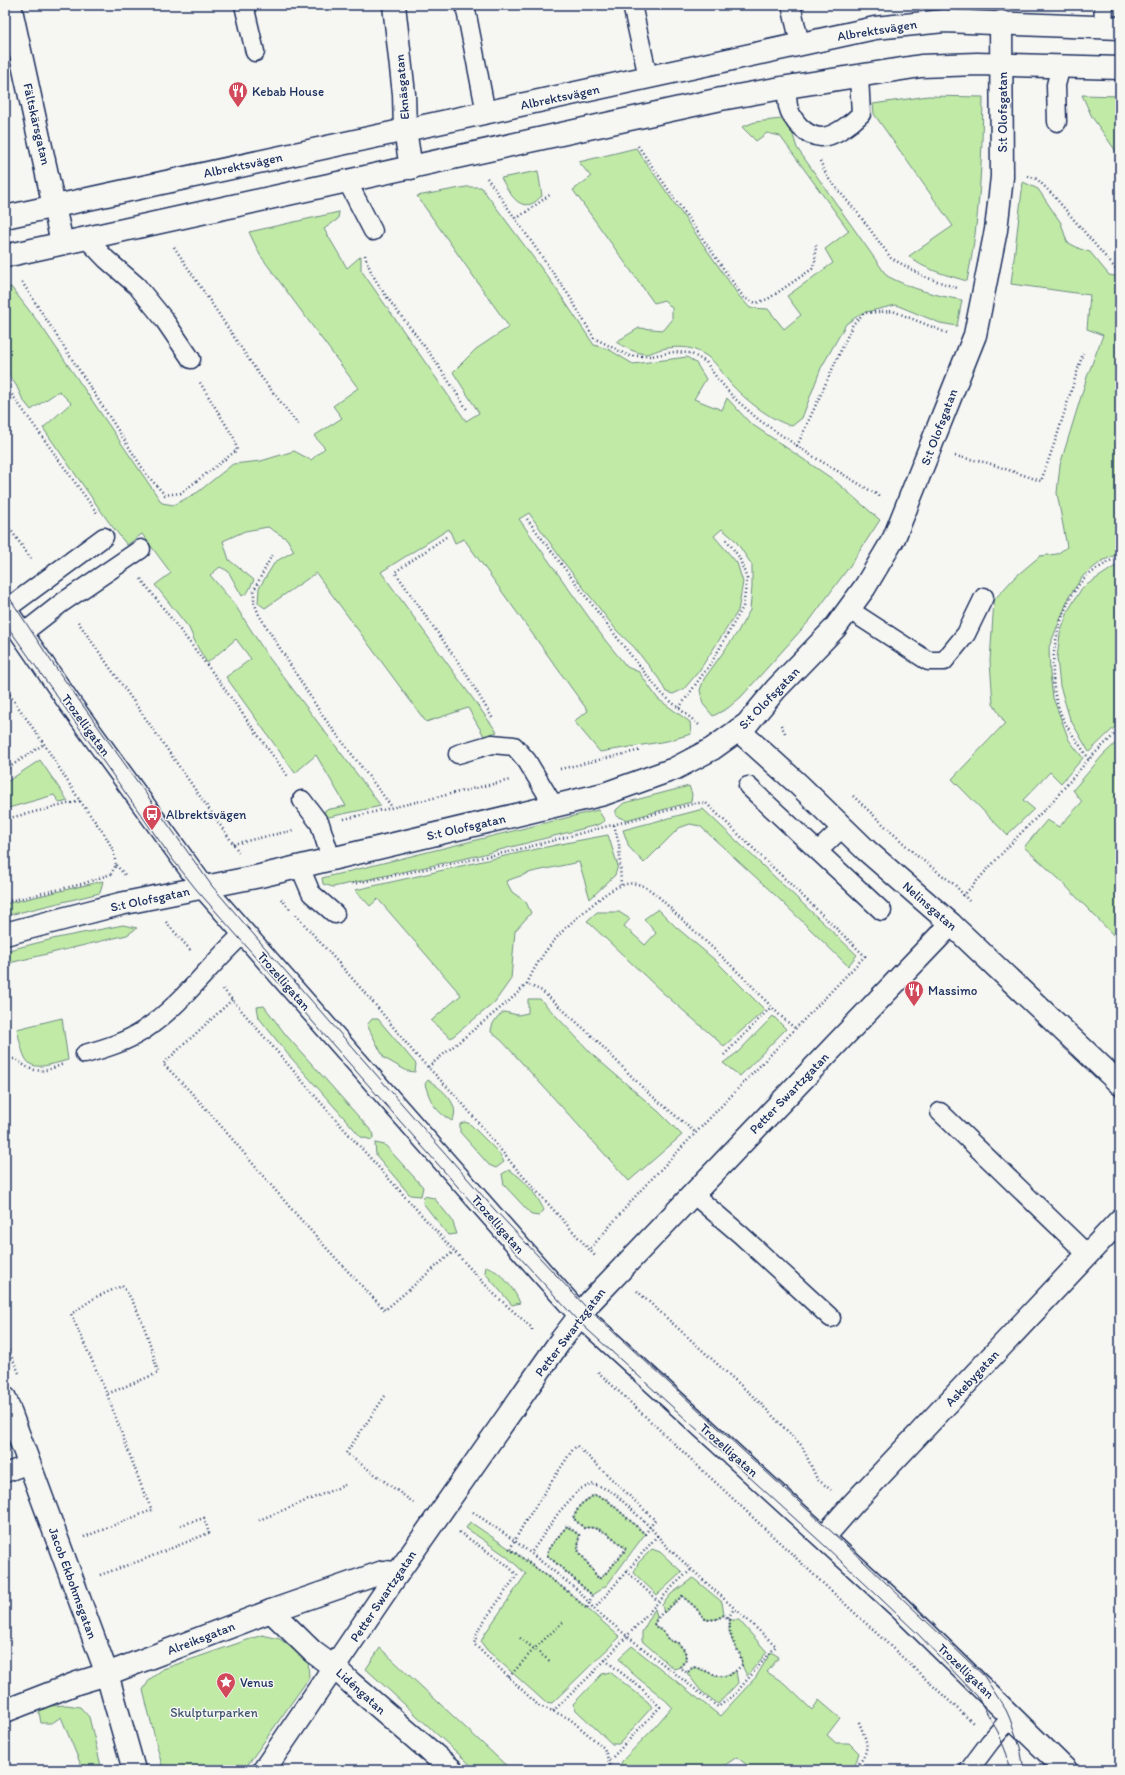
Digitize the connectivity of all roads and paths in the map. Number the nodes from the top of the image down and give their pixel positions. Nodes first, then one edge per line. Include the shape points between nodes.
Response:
1 (10, 5) edge
2 (244, 5) edge
3 (394, 5) edge
4 (465, 5) edge
5 (632, 5) edge
6 (790, 5) edge
7 (1104, 5) edge
8 (1002, 22) junction
9 (1111, 28) edge
10 (800, 44) junction
11 (255, 52) dead end
12 (1002, 64) junction
13 (1061, 66) junction
14 (1120, 68) edge
15 (859, 76) junction
16 (648, 77) junction
17 (786, 87) junction
18 (486, 113) junction
19 (1057, 122) dead end
20 (405, 130) junction
21 (807, 133) junction
22 (634, 140) dead end
23 (411, 168) junction
24 (483, 172) dead end
25 (1026, 176) dead end
26 (347, 181) junction
27 (552, 194) dead end
28 (54, 206) junction
29 (5, 217) edge
30 (516, 219) junction
31 (372, 229) joint
32 (86, 238) junction
33 (62, 243) junction
34 (172, 245) dead end
35 (816, 245) dead end
36 (5, 256) edge
37 (1120, 274) edge
38 (22, 282) dead end
39 (961, 290) dead end
40 (949, 334) dead end
41 (1083, 353) dead end
42 (191, 359) joint
43 (5, 385) edge
44 (468, 410) dead end
45 (300, 427) dead end
46 (797, 446) junction
47 (956, 450) dead end
48 (953, 456) junction
49 (950, 462) dead end
50 (885, 499) dead end
51 (527, 519) dead end
52 (5, 522) edge
53 (104, 537) joint
54 (446, 537) dead end
55 (726, 539) dead end
56 (134, 554) joint
57 (272, 554) dead end
58 (1120, 556) edge
59 (47, 580) junction
60 (984, 597) dead end
61 (63, 602) junction
62 (848, 609) junction
63 (5, 610) edge
64 (22, 634) junction
65 (5, 688) edge
66 (679, 708) junction
67 (780, 723) dead end
68 (704, 729) dead end
69 (1120, 729) edge
70 (738, 730) junction
71 (791, 740) dead end
72 (44, 744) junction
73 (509, 745) junction
74 (646, 749) dead end
75 (458, 754) dead end
76 (1089, 759) junction
77 (5, 770) edge
78 (535, 774) junction
79 (748, 786) dead end
80 (850, 794) dead end
81 (302, 800) joint
82 (80, 801) junction
83 (554, 806) junction
84 (392, 807) junction
85 (5, 819) edge
86 (320, 824) junction
87 (614, 825) junction
88 (843, 827) junction
89 (233, 844) junction
90 (818, 852) junction
91 (331, 859) junction
92 (116, 865) junction
93 (300, 867) junction
94 (260, 876) junction
95 (621, 885) junction
96 (204, 888) junction
97 (311, 893) junction
98 (964, 895) junction
99 (146, 899) junction
100 (281, 899) junction
101 (5, 902) edge
102 (972, 904) dead end
103 (882, 911) dead end
104 (335, 914) dead end
105 (951, 924) junction
106 (5, 934) edge
107 (243, 934) junction
108 (208, 972) junction
109 (527, 984) junction
110 (232, 1000) junction
111 (771, 1007) junction
112 (795, 1028) junction
113 (85, 1054) joint
114 (724, 1055) dead end
115 (5, 1059) edge
116 (428, 1067) junction
117 (1120, 1084) edge
118 (940, 1112) dead end
119 (696, 1133) junction
120 (693, 1194) junction
121 (1120, 1220) edge
122 (590, 1249) junction
123 (454, 1251) junction
124 (1088, 1255) junction
125 (617, 1274) junction
126 (580, 1315) junction
127 (831, 1318) dead end
128 (532, 1328) junction
129 (532, 1334) dead end
130 (561, 1340) junction
131 (5, 1343) edge
132 (596, 1369) dead end
133 (21, 1379) dead end
134 (107, 1394) junction
135 (385, 1396) dead end
136 (5, 1398) edge
137 (29, 1464) junction
138 (5, 1473) edge
139 (345, 1485) dead end
140 (851, 1506) junction
141 (419, 1507) dead end
142 (468, 1508) dead end
143 (259, 1520) dead end
144 (181, 1525) dead end
145 (650, 1527) junction
146 (456, 1529) dead end
147 (80, 1531) dead end
148 (658, 1535) junction
149 (82, 1537) junction
150 (824, 1537) junction
151 (515, 1541) junction
152 (85, 1544) dead end
153 (531, 1553) junction
154 (692, 1569) junction
155 (626, 1572) junction
156 (398, 1573) junction
157 (96, 1576) dead end
158 (658, 1601) junction
159 (589, 1603) junction
160 (594, 1608) junction
161 (734, 1608) junction
162 (271, 1611) junction
163 (728, 1618) junction
164 (564, 1621) dead end
165 (628, 1636) junction
166 (520, 1638) dead end
167 (534, 1649) junction
168 (605, 1660) junction
169 (551, 1662) dead end
170 (335, 1668) junction
171 (107, 1674) junction
172 (509, 1677) junction
173 (5, 1710) edge
174 (553, 1711) junction
175 (1012, 1716) junction
176 (858, 1720) dead end
177 (975, 1725) dead end
178 (608, 1761) junction
179 (134, 1770) edge
180 (264, 1770) edge
181 (452, 1770) edge
182 (612, 1770) edge
183 (854, 1770) edge
184 (969, 1770) edge
185 (1066, 1770) edge

1 - 28 street, Fältskärsgatan
2 - 11 lane
3 - 20 street, Eknäsgatan via 404,94
4 - 18 lane
5 - 16 lane
6 - 10 lane
7 - 9 lane
8 - 9 street, Albrektsvägen
8 - 10 street, Albrektsvägen via 944,21 875,28
8 - 12 street, S:t Olofsgatan
10 - 16 street, Albrektsvägen
12 - 13 street
12 - 15 street via 921,66
12 - 62 street, S:t Olofsgatan via 1002,177 996,230 975,335 894,538
13 - 14 street
13 - 19 lane via 1056,85
15 - 17 street
15 - 21 lane via 861,114 852,124 821,137
16 - 18 street, Albrektsvägen
17 - 21 lane via 788,107 796,123
17 - 23 street
18 - 20 street, Albrektsvägen
20 - 23 street, Eknäsgatan
20 - 28 street, Albrektsvägen
21 - 39 path via 828,178 891,258 925,277
22 - 35 path via 744,298 756,303 768,299 812,269
23 - 26 street
24 - 30 path
25 - 37 path via 1037,179 1053,195
26 - 31 lane
26 - 32 street
27 - 30 path
28 - 29 street, Albrektsvägen
28 - 33 street, Fältskärsgatan
30 - 46 path via 570,297 594,338 629,356 690,353 706,362 734,396 759,420
31 - 44 path via 366,240 368,267
32 - 33 street
32 - 42 lane via 137,286
33 - 36 street
34 - 45 path via 258,373
38 - 42 path via 147,475 165,495 181,493 237,450 234,438 191,368
40 - 46 path via 893,311 864,313 853,324
41 - 48 path via 1041,481 988,463
43 - 53 path via 109,529
46 - 50 path
47 - 48 path
48 - 49 path
51 - 66 path via 662,694
52 - 59 path
53 - 59 lane
54 - 73 path via 395,572 464,672
55 - 66 path via 739,557 747,579 743,607 713,660
56 - 61 lane
56 - 81 path
57 - 84 path via 254,590 254,602 259,615 322,715
58 - 76 path via 1082,581 1060,622 1054,645 1054,686 1059,709
59 - 63 lane
60 - 62 lane via 966,634 944,661 928,661
61 - 64 lane
61 - 89 path
62 - 70 street, S:t Olofsgatan via 835,628 776,689 747,724
63 - 64 street, Trozelligatan
64 - 96 street, Trozelligatan
65 - 72 path
66 - 68 path
67 - 71 path
69 - 76 path
70 - 83 street, S:t Olofsgatan via 712,749 674,769 604,794
70 - 88 street, Nelinsgatan
72 - 77 path
72 - 82 path
73 - 75 lane via 492,744
73 - 78 lane via 514,746
74 - 78 path
76 - 98 path via 1051,804
78 - 83 lane
78 - 84 path
79 - 90 lane
80 - 98 path
81 - 86 lane
82 - 85 path
82 - 92 path via 105,835 113,850
83 - 91 street, S:t Olofsgatan
84 - 86 path
86 - 89 path
86 - 91 lane
87 - 95 path
87 - 97 path via 513,850
87 - 112 path via 696,803 706,803 866,956
88 - 90 lane
88 - 105 street, Nelinsgatan
89 - 94 path
90 - 103 lane
91 - 93 street, S:t Olofsgatan
92 - 99 path
92 - 101 path via 110,874 82,884
93 - 94 street, S:t Olofsgatan
93 - 97 lane
94 - 96 street, S:t Olofsgatan
94 - 100 path
95 - 109 path via 578,916 552,942 536,964
95 - 111 path via 637,884 654,893 701,936
96 - 99 street, S:t Olofsgatan
96 - 107 street, Trozelligatan
97 - 100 path
97 - 104 lane
98 - 102 path
98 - 105 path
99 - 106 street, S:t Olofsgatan
99 - 108 path
100 - 116 path
105 - 117 street, Nelinsgatan
105 - 120 street, Petter Swartzgatan
107 - 108 lane
107 - 126 street, Trozelligatan
108 - 110 path
108 - 113 lane via 180,1001 145,1030 120,1043
109 - 116 path
109 - 119 path via 542,991 592,1036 645,1090
110 - 123 path
110 - 123 path via 163,1064 186,1086 298,1216 385,1310
111 - 112 path
111 - 114 path
112 - 119 path
113 - 115 path via 61,1066 38,1072 25,1067 16,1059
116 - 122 path
118 - 124 lane
119 - 122 path via 640,1191
120 - 125 street, Petter Swartzgatan
120 - 127 lane
121 - 124 street, Askebygatan
122 - 125 path via 601,1262
123 - 128 path via 494,1294
124 - 140 street, Askebygatan
125 - 126 street, Petter Swartzgatan
125 - 140 path via 758,1401 802,1446 817,1479
126 - 130 street, Petter Swartzgatan
126 - 150 street, Trozelligatan
128 - 129 path
128 - 130 path
130 - 156 street, Petter Swartzgatan
131 - 133 path
132 - 177 path
134 - 134 path via 158,1373 152,1350 130,1295 122,1286 96,1297 71,1314
134 - 149 path via 152,1510
135 - 141 path via 346,1453
136 - 137 street, Jacob Ekbohmsgatan
137 - 138 lane
137 - 171 street, Jacob Ekbohmsgatan
139 - 143 path
140 - 150 street, Askebygatan
142 - 151 path
144 - 157 path via 204,1518 210,1533
145 - 148 path
145 - 151 path via 656,1520 577,1446
145 - 153 path via 614,1492 594,1484 580,1489 559,1512
145 - 159 path via 645,1534 606,1499 594,1495 580,1505 573,1518 584,1528 591,1527 606,1534 626,1550 599,1579 578,1550 579,1535 566,1526 549,1548 547,1555 592,1595
146 - 172 path via 517,1575 479,1628 474,1644
147 - 149 path
148 - 154 path via 667,1547
148 - 155 path
149 - 152 path
150 - 175 street, Trozelligatan
151 - 153 path
151 - 159 path via 510,1549 566,1590 587,1609
153 - 159 path via 580,1592
154 - 158 path
154 - 161 path
155 - 158 path
155 - 160 path
156 - 162 street, Alreiksgatan via 383,1572
156 - 170 street, Petter Swartzgatan
158 - 165 path
159 - 160 path
160 - 165 path
161 - 163 path
161 - 165 path via 776,1646 735,1694 718,1707
162 - 170 street, Lidéngatan via 313,1652
162 - 171 street, Alreiksgatan
163 - 163 path via 729,1632 740,1653 742,1665 727,1677 716,1677 694,1667 687,1673 680,1667 686,1660 685,1651 654,1625 657,1617 682,1596 706,1620 716,1619 724,1614
164 - 167 path
165 - 168 path
166 - 167 path
167 - 169 path
167 - 172 path
168 - 174 path
168 - 178 path via 660,1706
170 - 180 street, Petter Swartzgatan
170 - 181 street, Lidéngatan
171 - 173 street, Alreiksgatan
171 - 179 street, Jacob Ekbohmsgatan
172 - 174 path via 539,1706
174 - 178 path via 570,1719 604,1748
175 - 184 lane
175 - 185 street, Trozelligatan
176 - 183 path via 867,1743 865,1756
178 - 182 path

